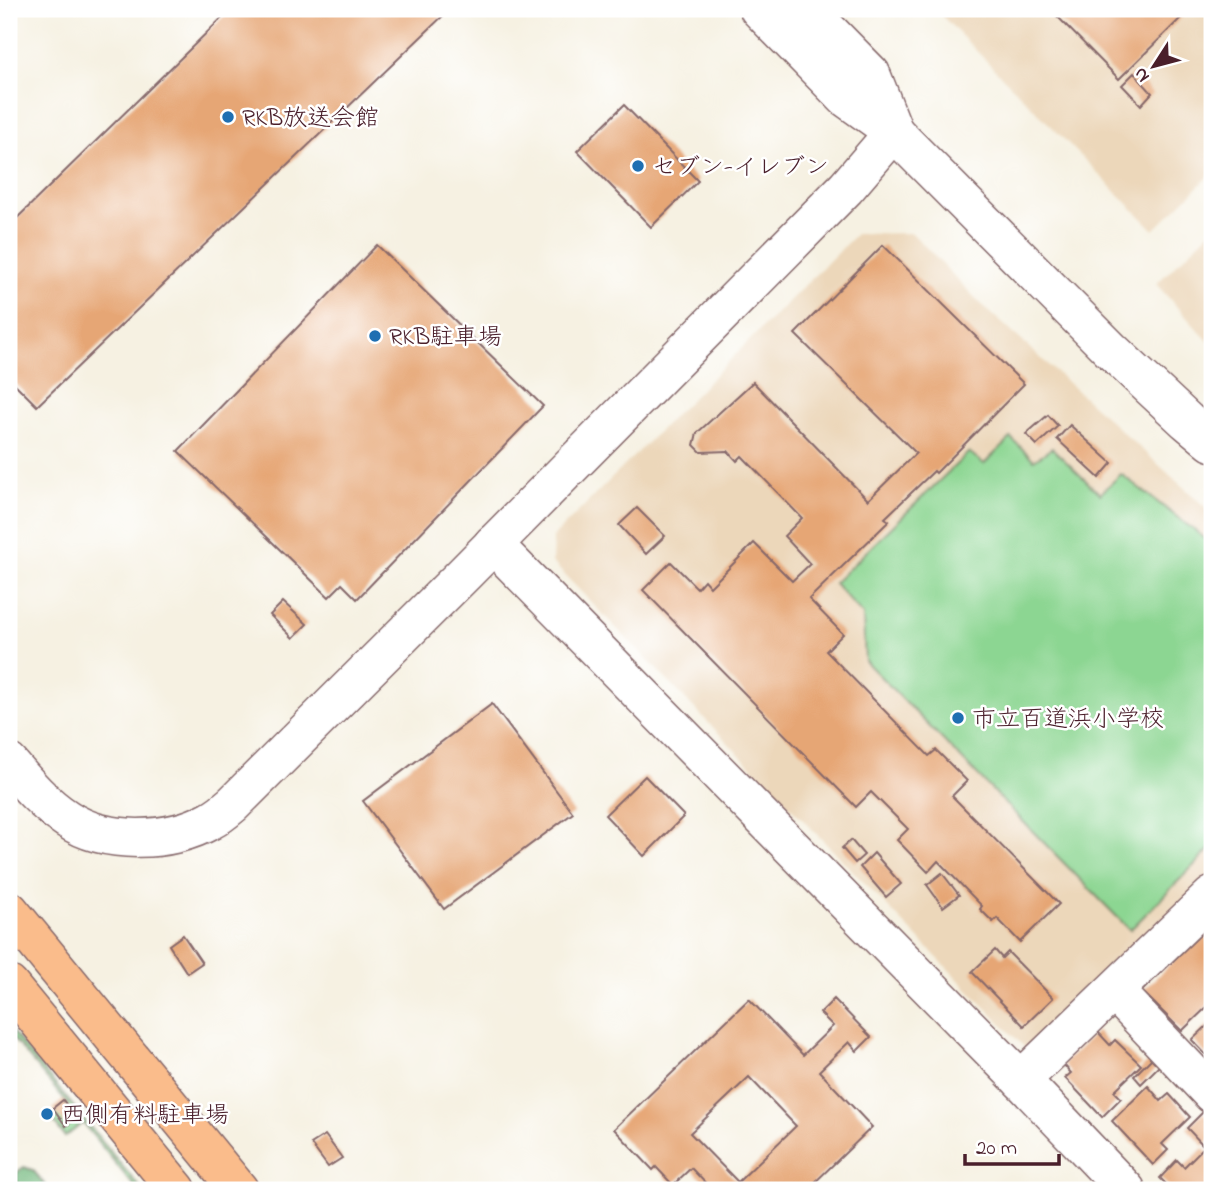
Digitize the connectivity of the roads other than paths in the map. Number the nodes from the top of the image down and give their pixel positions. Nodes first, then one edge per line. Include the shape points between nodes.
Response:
1 (759, 9) edge
2 (807, 9) edge
3 (894, 132) junction
4 (1212, 442) edge
5 (493, 544) junction
6 (9, 763) edge
7 (1212, 896) edge
8 (9, 910) edge
9 (9, 985) edge
10 (1115, 992) junction
11 (1021, 1080) junction
12 (1212, 1094) edge
13 (177, 1190) edge
14 (239, 1190) edge
15 (1126, 1190) edge

1 - 3 street via 845,97
2 - 3 street via 871,74
3 - 4 street via 1111,350
3 - 5 street via 846,188
5 - 6 street via 233,804 187,831 165,836 99,834 49,806
5 - 11 street
7 - 10 street
8 - 14 highway
9 - 13 highway
10 - 11 street
10 - 12 street
11 - 15 street

